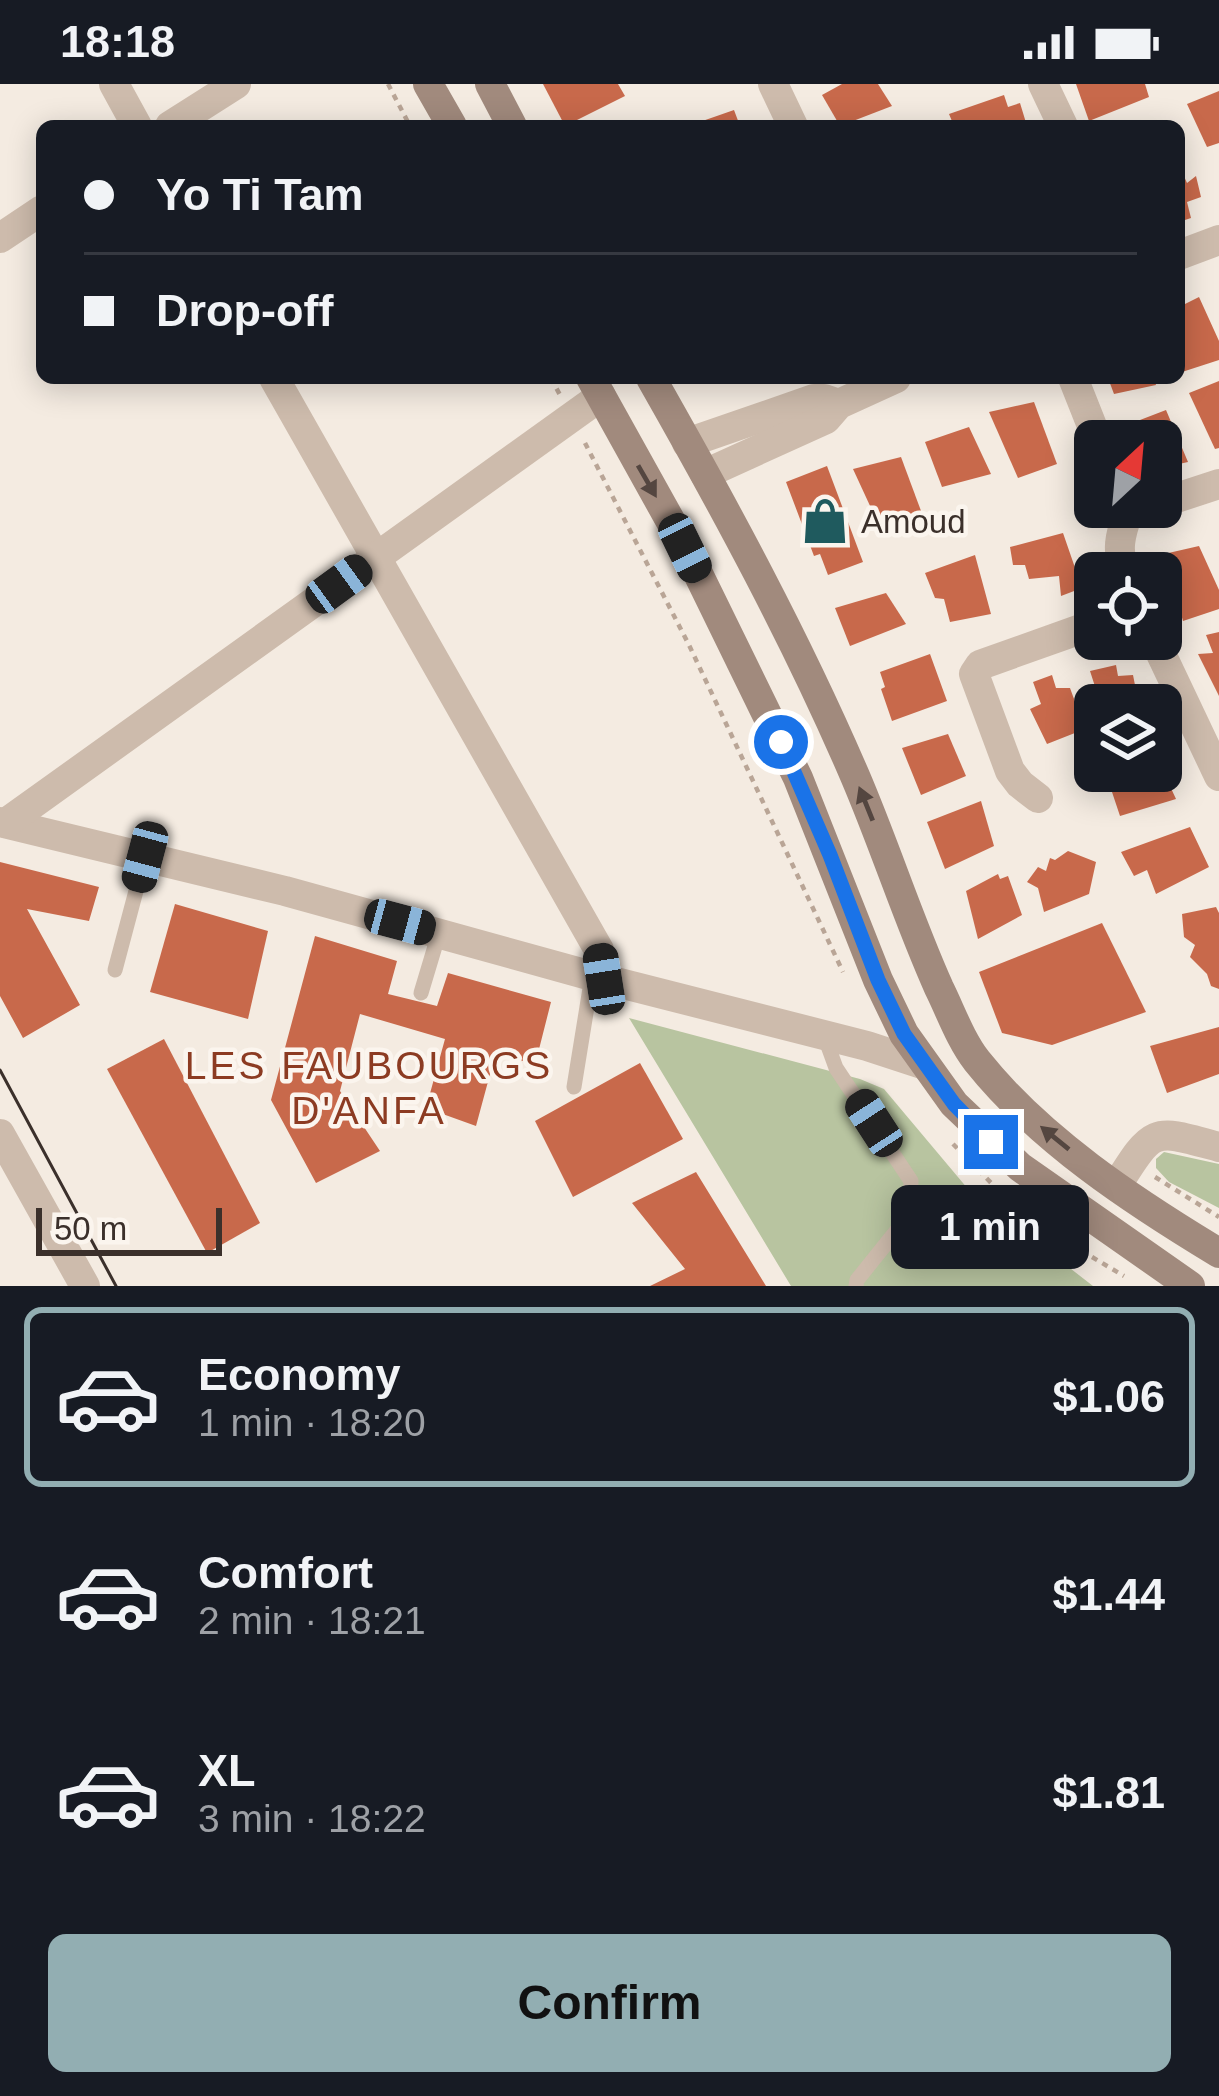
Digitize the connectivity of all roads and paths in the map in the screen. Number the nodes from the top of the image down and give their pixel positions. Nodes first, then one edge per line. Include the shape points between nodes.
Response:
1 (114, 84) edge
2 (236, 84) edge
3 (388, 84) edge
4 (428, 84) edge
5 (490, 84) edge
6 (773, 84) edge
7 (1043, 84) edge
8 (134, 120) edge
9 (179, 120) edge
10 (407, 120) edge
11 (449, 120) edge
12 (509, 120) edge
13 (790, 120) edge
14 (1060, 120) edge
15 (36, 214) edge
16 (0, 238) edge
17 (1219, 240) edge
18 (1185, 253) edge
19 (277, 384) edge
20 (554, 384) edge
21 (654, 384) edge
22 (883, 384) edge
23 (1075, 384) edge
24 (596, 387) edge
25 (839, 404) junction
26 (571, 417) junction
27 (1090, 420) edge
28 (687, 442) junction
29 (705, 474) junction
30 (1219, 484) edge
31 (1182, 495) edge
32 (376, 557) junction
33 (1074, 631) edge
34 (1166, 660) edge
35 (1210, 734) edge
36 (1219, 776) edge
37 (1039, 798) dead end
38 (3, 823) edge
39 (145, 857) junction
40 (439, 933) junction
41 (842, 969) dead end
42 (115, 970) dead end
43 (598, 978) junction
44 (421, 993) dead end
45 (824, 1036) junction
46 (926, 1065) junction
47 (574, 1088) dead end
48 (0, 1134) edge
49 (1219, 1147) edge
50 (1124, 1174) junction
51 (1219, 1217) edge
52 (1219, 1253) edge
53 (1182, 1283) edge
54 (85, 1286) edge
55 (856, 1286) edge

1 - 8 street
2 - 9 street
3 - 10 path
4 - 11 main road
5 - 12 main road
6 - 13 street
7 - 14 street
15 - 16 street
17 - 18 street
19 - 32 street
20 - 26 path
21 - 28 main road
22 - 25 street
23 - 27 street
24 - 26 street
24 -> 46 main road via 788,756 878,980
25 - 28 street via 814,399
25 - 29 street via 826,419
26 - 32 street
26 - 41 path
28 - 29 main road
50 -> 29 main road via 1044,1129 967,1046 812,679
30 - 31 street
32 - 38 street
32 - 43 street via 599,950
33 - 37 street via 980,665 973,678 1010,771
34 - 35 street
35 - 36 street
38 - 39 street
39 - 40 street
39 - 42 lane
40 - 43 street
40 - 44 lane
43 - 45 street
43 - 47 lane
45 - 46 street
45 - 55 lane via 911,1181 910,1214
46 - 53 main road via 1020,1167
48 - 54 street
49 - 50 street via 1161,1135 1144,1144
50 - 51 path
50 - 52 main road

